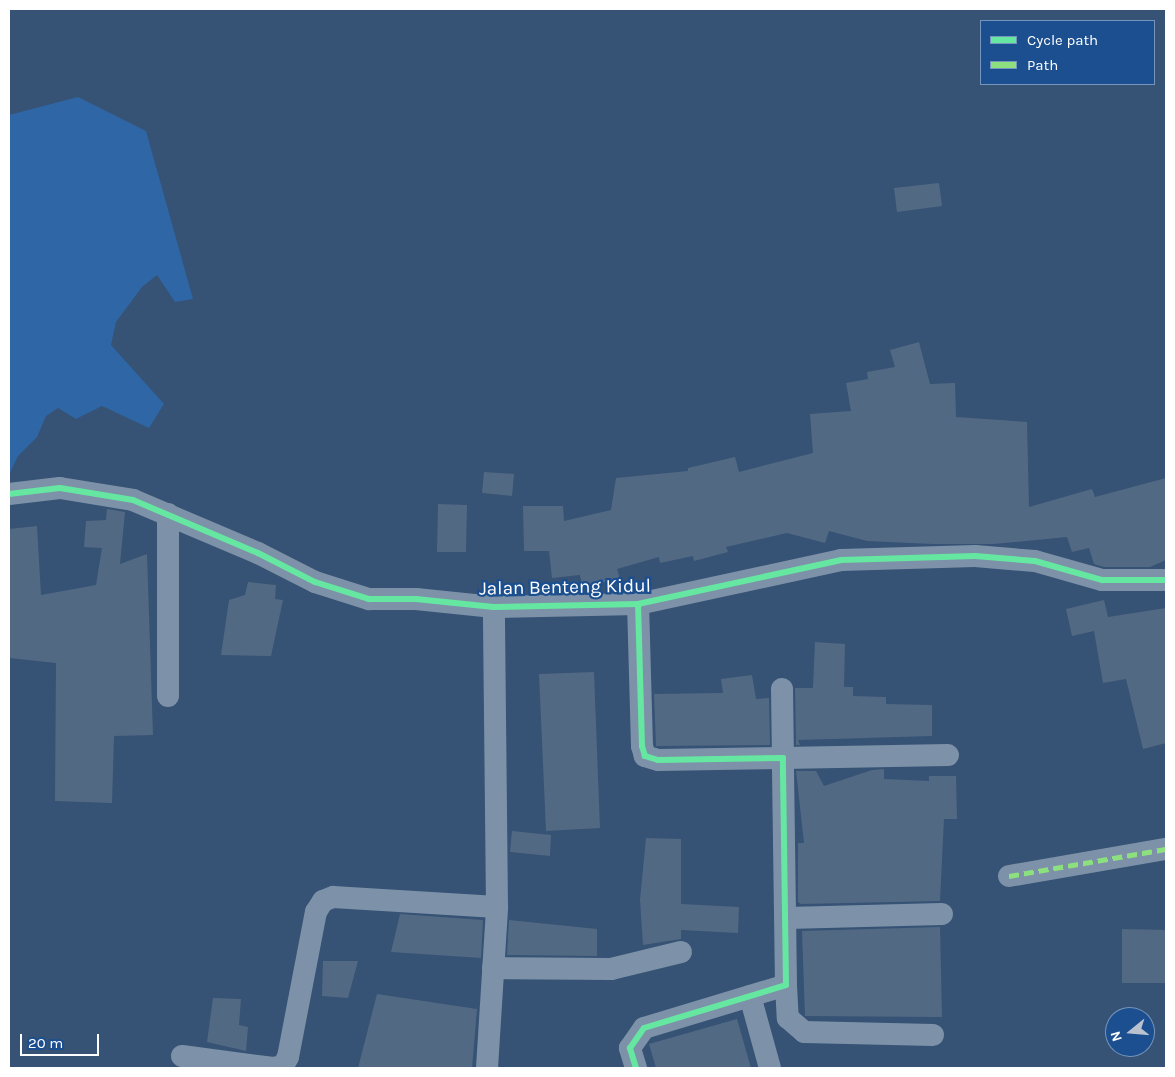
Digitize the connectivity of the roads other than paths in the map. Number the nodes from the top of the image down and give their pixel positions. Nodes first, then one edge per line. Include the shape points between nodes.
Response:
1 (9, 494) edge
2 (168, 514) junction
3 (1166, 580) edge
4 (638, 604) junction
5 (494, 607) junction
6 (782, 689) dead end
7 (168, 696) dead end
8 (948, 755) dead end
9 (783, 758) junction
10 (1166, 849) edge
11 (1009, 876) dead end
12 (496, 907) junction
13 (942, 914) dead end
14 (787, 918) junction
15 (681, 952) dead end
16 (492, 968) junction
17 (786, 985) junction
18 (750, 996) junction
19 (933, 1035) dead end
20 (182, 1056) dead end
21 (487, 1068) edge
22 (636, 1068) edge
23 (770, 1068) edge

1 - 2 street, Jalan Benteng Kidul via 60,488 133,500
2 - 5 street, Jalan Benteng Kidul via 348,594 369,599
2 - 7 street
3 - 4 street, Jalan Benteng Kidul via 1102,580 1035,562 975,556 841,560
4 - 5 street, Jalan Benteng Kidul
4 - 9 street via 642,746 645,756 658,760
5 - 12 street
6 - 9 street
8 - 9 street
9 - 14 street
10 - 11 street
12 - 16 street
12 - 20 street via 333,897 323,901 316,912 288,1057 283,1066 273,1068
13 - 14 street
14 - 17 street
15 - 16 street via 611,969
16 - 21 street
17 - 18 street
17 - 19 street via 788,1018 804,1032
18 - 22 street via 644,1028 630,1048
18 - 23 street

